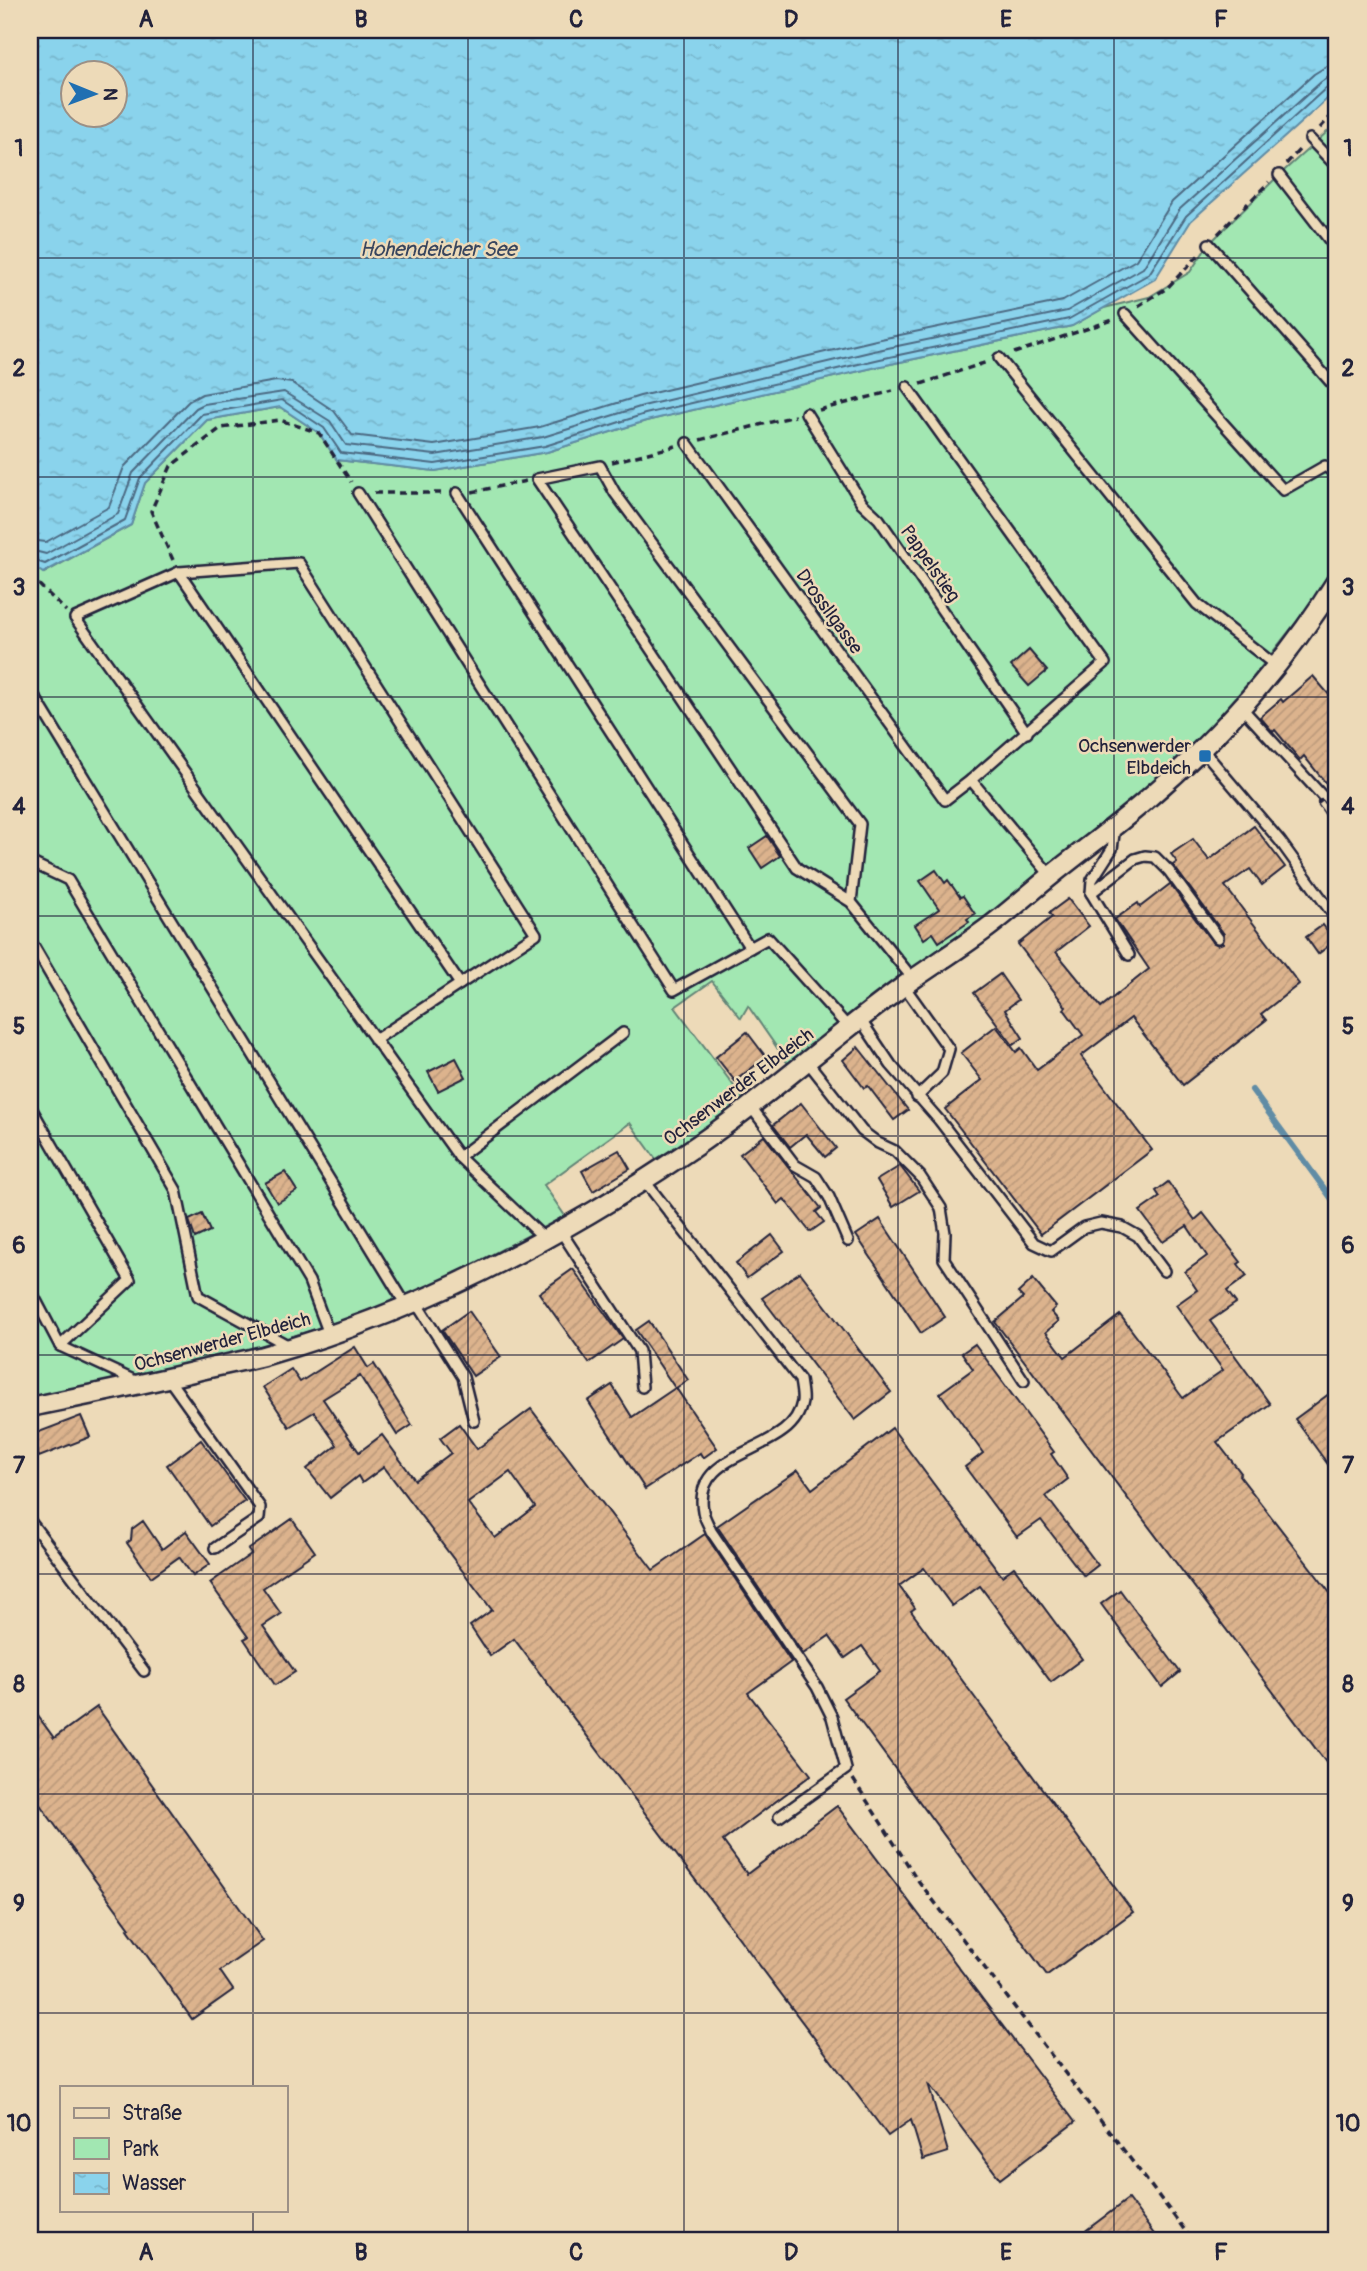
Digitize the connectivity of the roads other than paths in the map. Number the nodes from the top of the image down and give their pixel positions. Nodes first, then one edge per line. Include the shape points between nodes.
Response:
1 (1310, 139) road end
2 (1337, 167) edge
3 (1278, 173) road end
4 (1209, 244) road end
5 (1337, 250) edge
6 (1125, 314) road end
7 (999, 358) road end
8 (1337, 385) edge
9 (907, 387) road end
10 (806, 413) road end
11 (687, 443) road end
12 (1337, 475) edge
13 (358, 493) road end
14 (457, 493) road end
15 (178, 572) junction
16 (1337, 579) edge
17 (1275, 665) junction
18 (30, 689) edge
19 (1241, 707) junction
20 (1027, 733) junction
21 (1202, 749) junction
22 (971, 780) junction
23 (1337, 812) edge
24 (1115, 825) junction
25 (30, 858) edge
26 (1051, 876) junction
27 (1091, 893) junction
28 (851, 902) junction
29 (1337, 920) edge
30 (1218, 939) dead end
31 (30, 940) edge
32 (750, 948) junction
33 (1129, 955) dead end
34 (909, 983) junction
35 (460, 984) junction
36 (854, 1023) junction
37 (623, 1033) dead end
38 (375, 1040) junction
39 (807, 1062) junction
40 (917, 1097) junction
41 (30, 1106) edge
42 (751, 1107) junction
43 (459, 1157) junction
44 (643, 1180) junction
45 (552, 1234) junction
46 (848, 1241) dead end
47 (1164, 1271) dead end
48 (30, 1289) edge
49 (411, 1303) junction
50 (329, 1334) junction
51 (60, 1346) junction
52 (290, 1348) junction
53 (168, 1378) junction
54 (1024, 1381) dead end
55 (144, 1384) junction
56 (642, 1387) dead end
57 (30, 1407) edge
58 (474, 1421) dead end
59 (30, 1521) edge
60 (215, 1548) dead end
61 (144, 1671) dead end
62 (779, 1817) dead end

1 - 2 lane
3 - 5 lane
4 - 8 lane
6 - 12 lane via 1283,490 1325,466
7 - 17 lane via 1197,604
9 - 20 lane via 1105,663
10 - 20 lane, Pappelstieg via 862,503 879,519
11 - 22 lane, Drossllgasse via 945,800
13 - 32 lane via 674,990
14 - 32 lane
15 - 35 lane
15 - 35 lane via 299,563 537,934
15 - 38 lane via 75,618
16 - 17 street, Ochsenwerder Elbdeich
17 - 19 street, Ochsenwerder Elbdeich
18 - 49 lane
19 - 21 street, Ochsenwerder Elbdeich
19 - 23 lane
20 - 22 lane
21 - 24 street, Ochsenwerder Elbdeich
21 - 29 lane via 1280,841
22 - 26 lane
24 - 26 street, Ochsenwerder Elbdeich
24 - 27 lane via 1112,849 1092,880
25 - 50 lane via 68,880 309,1281
26 - 34 street, Ochsenwerder Elbdeich
27 - 30 lane via 1135,859 1155,857
27 - 33 lane
28 - 28 lane via 797,868 537,479 600,466 615,493 860,824
28 - 34 lane
31 - 52 lane via 176,1190 198,1296
32 - 36 lane via 768,939
34 - 36 street, Ochsenwerder Elbdeich
34 - 40 lane via 949,1049 942,1073
35 - 38 lane
36 - 39 street, Ochsenwerder Elbdeich
36 - 40 lane
37 - 43 lane
38 - 43 lane
39 - 42 street, Ochsenwerder Elbdeich
39 - 54 lane via 862,1131 904,1158 920,1176 941,1208 944,1259
40 - 47 lane via 1034,1243 1051,1251 1084,1227 1101,1223 1122,1227 1138,1236
41 - 51 lane via 130,1280
42 - 44 street, Ochsenwerder Elbdeich
42 - 46 lane via 795,1165 816,1177
43 - 45 lane
44 - 45 street, Ochsenwerder Elbdeich
44 - 62 lane via 800,1380 802,1402 794,1420 774,1437 715,1468 704,1488 703,1511 711,1531 817,1687 832,1717 846,1769
45 - 49 street, Ochsenwerder Elbdeich
45 - 56 lane via 639,1350
48 - 51 lane
49 - 50 street, Ochsenwerder Elbdeich
49 - 58 lane via 463,1377
50 - 52 street, Ochsenwerder Elbdeich
51 - 55 lane
52 - 53 street, Ochsenwerder Elbdeich
53 - 55 street, Ochsenwerder Elbdeich
53 - 60 lane via 260,1507 259,1518
55 - 57 street, Ochsenwerder Elbdeich
59 - 61 lane

